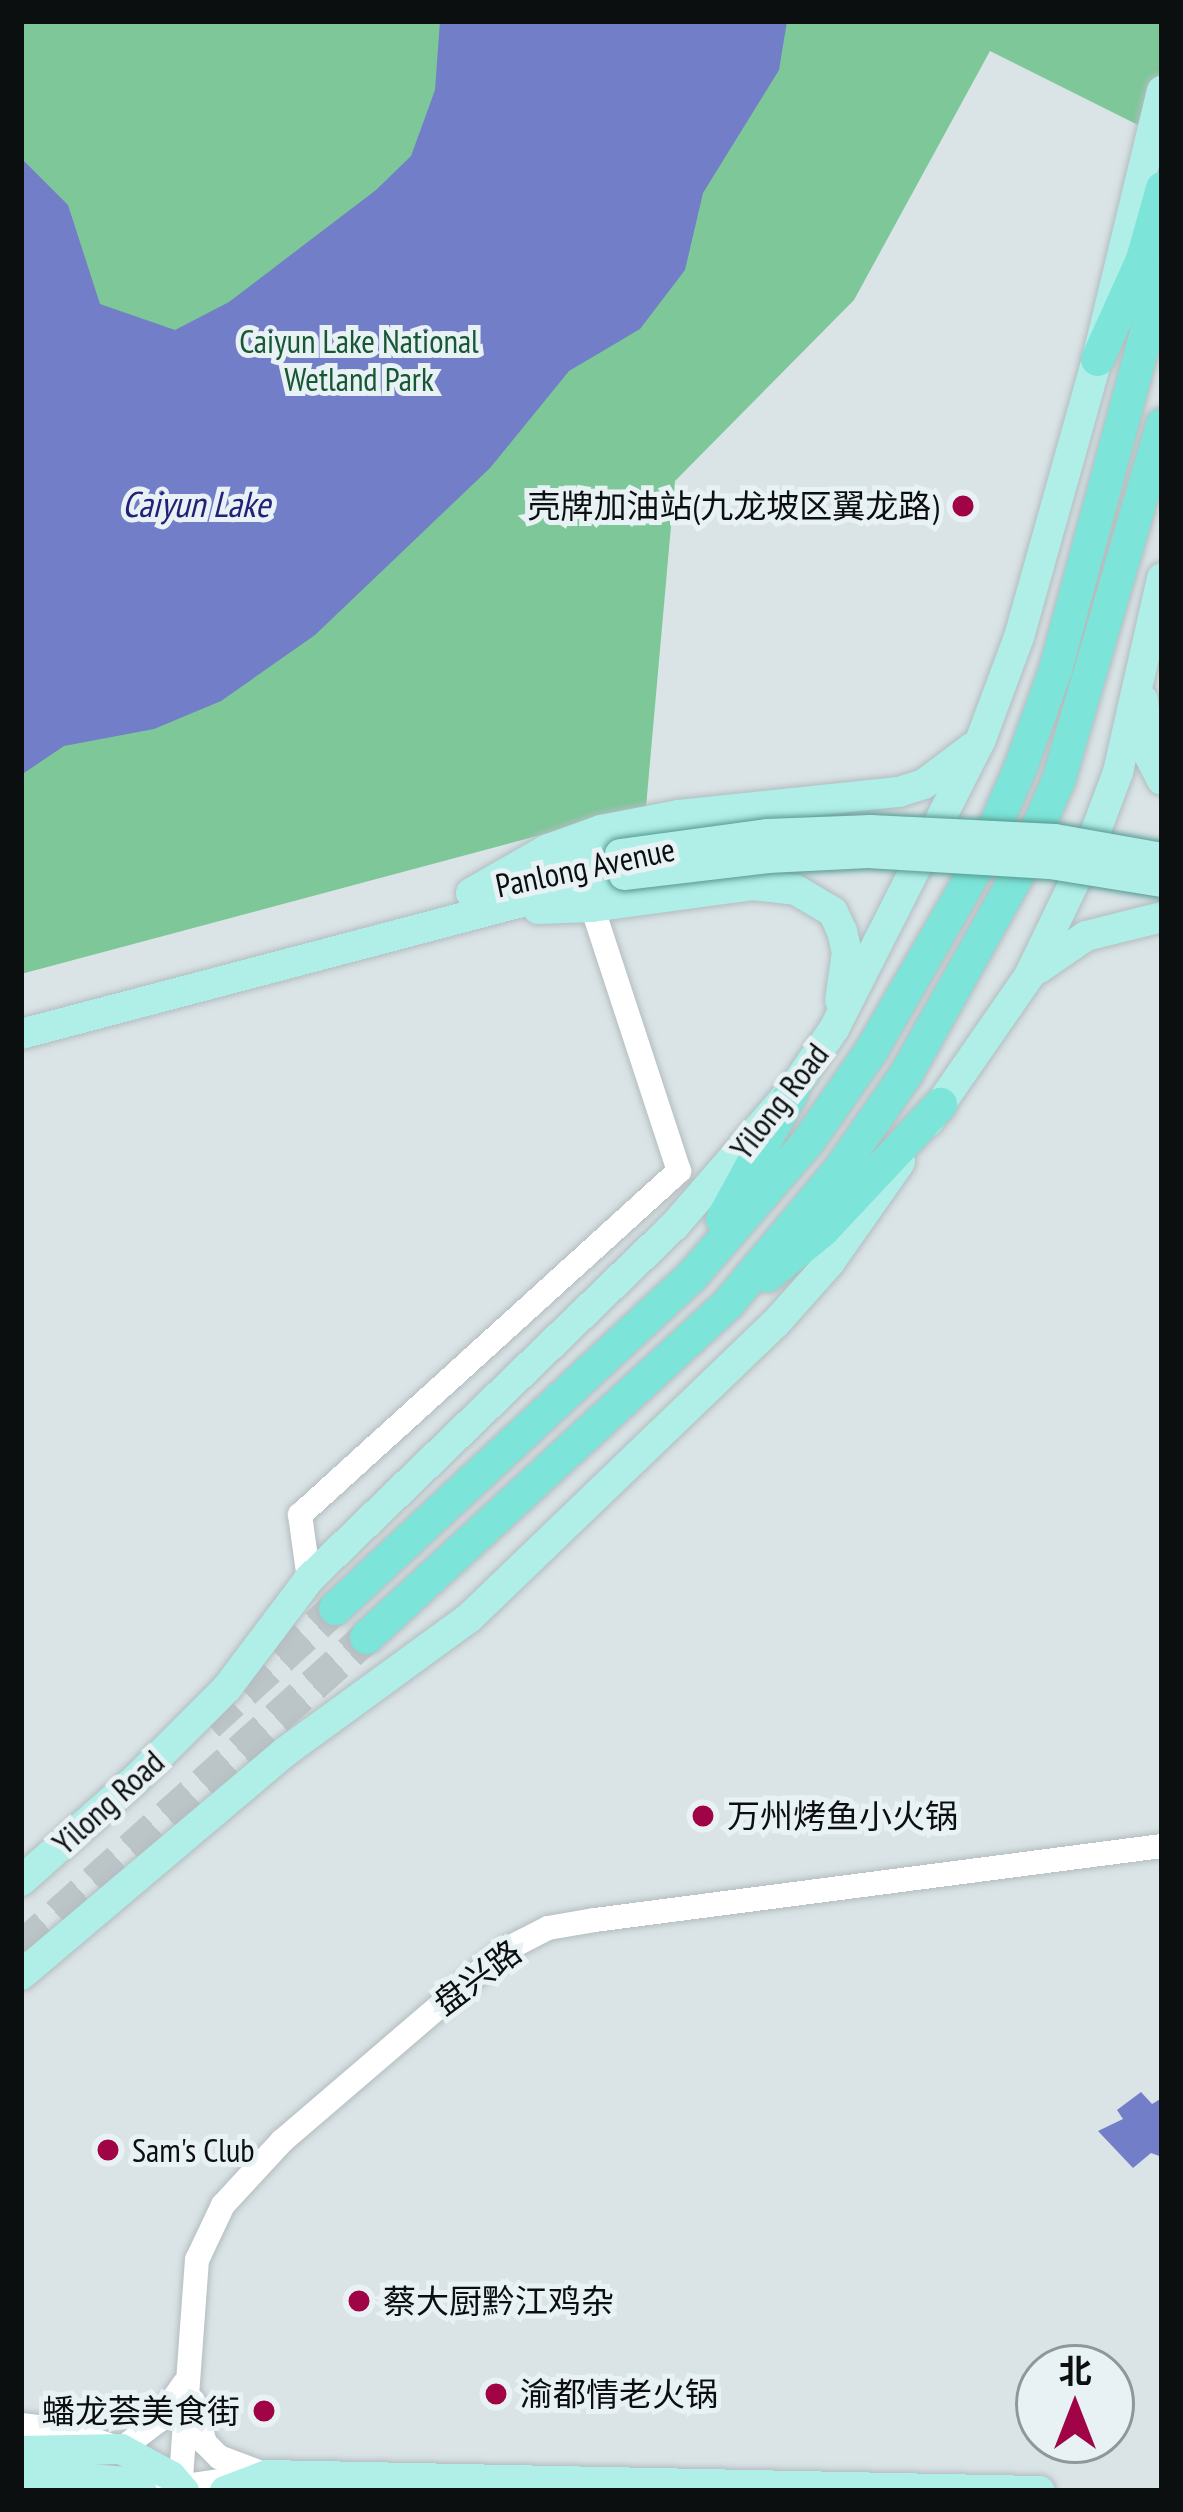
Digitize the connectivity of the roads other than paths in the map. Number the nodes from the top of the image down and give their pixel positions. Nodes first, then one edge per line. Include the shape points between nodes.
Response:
1 (1162, 91) edge
2 (1152, 183) edge
3 (1152, 266) edge
4 (1097, 359) junction
5 (1162, 424) edge
6 (1162, 578) edge
7 (1142, 658) junction
8 (981, 739) junction
9 (1162, 780) edge
10 (1162, 858) edge
11 (622, 864) junction
12 (1162, 882) edge
13 (477, 901) junction
14 (592, 908) junction
15 (1162, 917) edge
16 (1029, 976) junction
17 (21, 1014) edge
18 (834, 1029) junction
19 (21, 1034) edge
20 (793, 1089) junction
21 (940, 1105) junction
22 (692, 1275) junction
23 (727, 1304) junction
24 (309, 1579) junction
25 (335, 1608) tunnel mouth
26 (366, 1637) tunnel mouth
27 (1162, 1846) edge
28 (21, 1881) edge
29 (21, 1975) edge
30 (188, 2375) junction
31 (21, 2425) edge
32 (121, 2449) junction
33 (21, 2451) edge
34 (58, 2463) junction
35 (21, 2473) edge
36 (267, 2475) junction
37 (168, 2490) edge
38 (225, 2491) edge
39 (1040, 2491) edge

1 - 2 main road, Yilong Road
2 - 3 highway
2 - 4 main road, Yilong Road
3 - 4 highway
3 - 22 highway, Yilong Road via 1055,669 977,866 871,1050 807,1142
4 - 8 main road, Yilong Road via 1019,638
5 - 23 highway via 1092,678 1016,877 906,1073 838,1171
6 - 7 main road
7 - 9 main road via 1148,753
7 - 16 main road via 1106,811
8 - 13 main road via 924,784 899,792 601,830 548,849
8 - 18 main road, Yilong Road
10 - 11 main road, Panlong Avenue, bridge via 1055,839 871,830 767,834
11 - 12 main road, Panlong Avenue, bridge via 868,854 1050,863
11 - 13 main road, Panlong Avenue
13 - 14 main road
13 - 17 main road, Panlong Avenue
13 - 19 main road, Panlong Avenue
14 - 18 main road via 753,885 818,899 833,912 847,952
14 - 24 street via 680,1171 300,1515
15 - 16 main road via 1086,936
16 - 21 main road
18 - 20 main road, Yilong Road
20 - 22 highway
20 - 24 main road, Yilong Road via 675,1225
21 - 23 highway via 802,1250
21 - 29 main road via 830,1262 716,1385 469,1618 268,1766
22 - 25 highway, Yilong Road
23 - 26 highway
24 - 28 main road, Yilong Road via 227,1688
27 - 30 street, 盘兴路 via 595,1920 548,1928 506,1950 282,2141 223,2205 197,2260
30 - 32 street via 175,2402
30 - 36 street via 205,2443 235,2467
30 - 37 street, 盘兴路
31 - 32 street
32 - 34 main road
32 - 37 main road
33 - 34 main road
34 - 35 main road
34 - 37 main road
36 - 37 street
36 - 38 main road
36 - 39 main road

